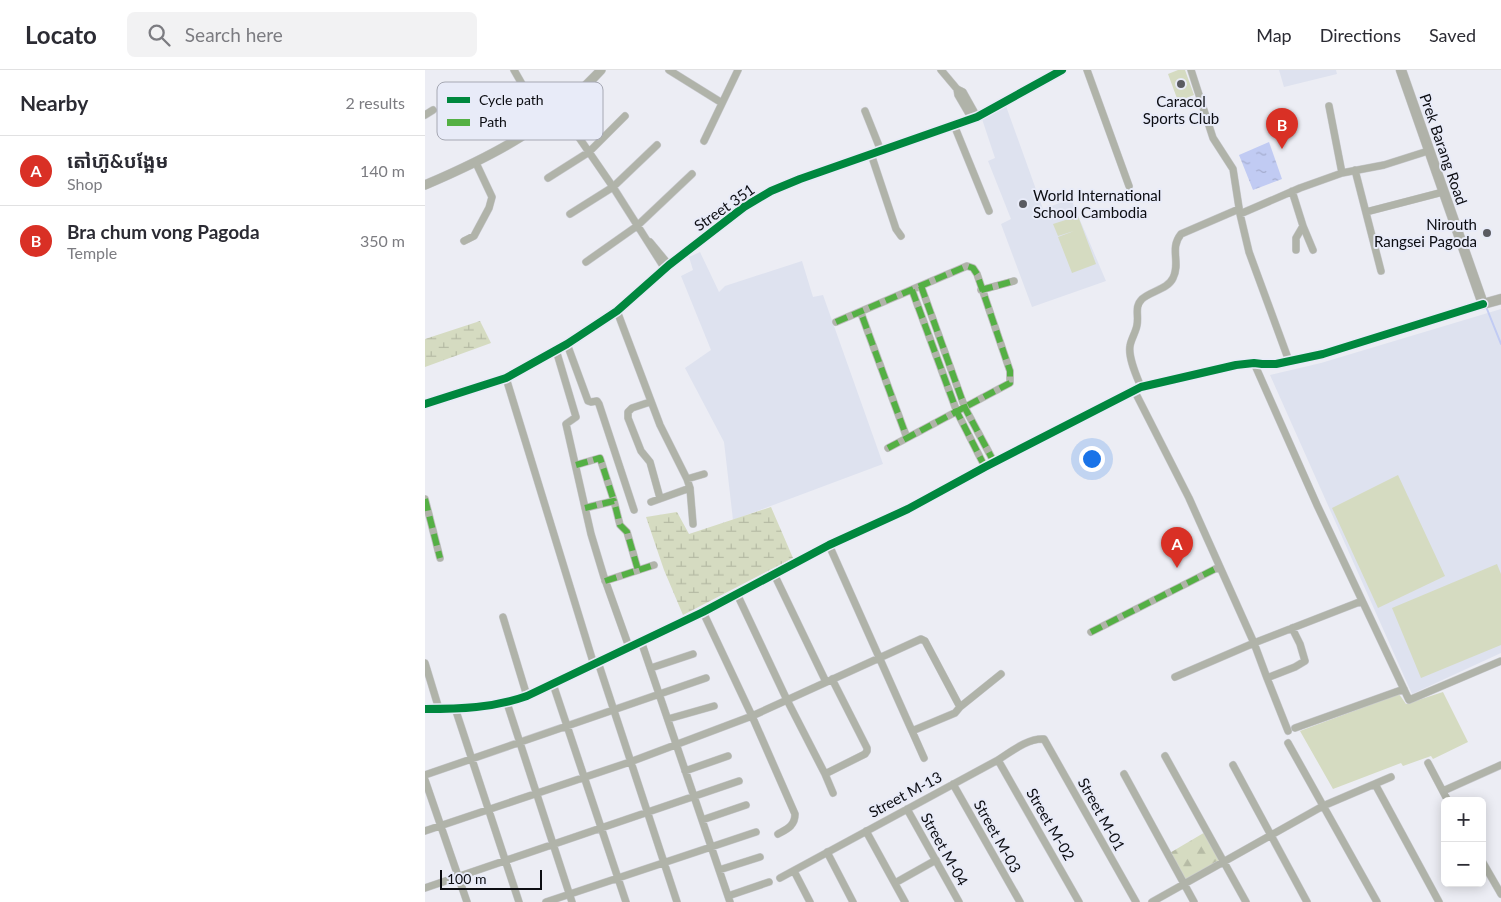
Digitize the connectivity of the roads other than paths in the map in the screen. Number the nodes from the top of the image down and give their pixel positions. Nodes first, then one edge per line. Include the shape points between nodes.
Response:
1 (514, 70) edge
2 (601, 70) edge
3 (669, 70) edge
4 (737, 70) edge
5 (941, 70) edge
6 (1062, 70) edge
7 (1087, 70) edge
8 (1191, 70) edge
9 (1401, 70) edge
10 (521, 82) edge
11 (590, 82) edge
12 (722, 103) junction
13 (1329, 106) dead end
14 (433, 110) dead end
15 (865, 111) dead end
16 (425, 115) edge
17 (625, 116) dead end
18 (974, 118) junction
19 (954, 125) junction
20 (603, 138) edge
21 (517, 140) edge
22 (581, 140) edge
23 (601, 140) edge
24 (704, 142) dead end
25 (657, 146) dead end
26 (1429, 151) junction
27 (589, 152) junction
28 (876, 152) junction
29 (476, 163) junction
30 (1355, 170) junction
31 (1342, 173) junction
32 (692, 174) dead end
33 (548, 178) dead end
34 (425, 185) edge
35 (1129, 186) dead end
36 (613, 187) junction
37 (1292, 191) junction
38 (1443, 192) junction
39 (989, 210) dead end
40 (1240, 212) junction
41 (1365, 212) junction
42 (570, 214) dead end
43 (637, 226) junction
44 (1303, 226) junction
45 (901, 236) dead end
46 (464, 241) dead end
47 (1296, 250) dead end
48 (1313, 250) dead end
49 (586, 262) dead end
50 (667, 267) junction
51 (1381, 272) dead end
52 (1014, 281) dead end
53 (921, 286) junction
54 (912, 290) junction
55 (981, 290) junction
56 (1501, 299) edge
57 (1483, 304) junction
58 (617, 311) junction
59 (861, 313) junction
60 (836, 322) dead end
61 (567, 344) junction
62 (556, 350) junction
63 (1289, 362) junction
64 (1254, 363) junction
65 (506, 378) junction
66 (1138, 389) junction
67 (650, 402) junction
68 (425, 404) edge
69 (965, 408) junction
70 (957, 412) junction
71 (907, 438) junction
72 (888, 448) dead end
73 (994, 462) junction
74 (576, 464) junction
75 (985, 467) junction
76 (704, 474) dead end
77 (687, 480) junction
78 (690, 488) junction
79 (660, 498) junction
80 (425, 499) edge
81 (614, 501) junction
82 (651, 502) dead end
83 (585, 508) junction
84 (634, 510) dead end
85 (693, 524) dead end
86 (829, 545) junction
87 (440, 558) dead end
88 (654, 565) dead end
89 (1219, 567) junction
90 (638, 570) junction
91 (774, 574) junction
92 (605, 581) junction
93 (737, 594) junction
94 (1362, 602) junction
95 (703, 612) junction
96 (503, 617) dead end
97 (1292, 628) junction
98 (1091, 632) dead end
99 (641, 641) junction
100 (1254, 643) junction
101 (629, 646) junction
102 (693, 654) dead end
103 (879, 660) junction
104 (1501, 660) edge
105 (425, 663) edge
106 (596, 663) junction
107 (651, 668) junction
108 (1001, 674) dead end
109 (1175, 677) dead end
110 (706, 678) dead end
111 (1267, 678) junction
112 (829, 681) junction
113 (553, 684) junction
114 (1404, 689) junction
115 (659, 694) junction
116 (527, 696) junction
117 (787, 700) junction
118 (507, 703) junction
119 (714, 706) dead end
120 (960, 707) junction
121 (455, 708) junction
122 (425, 709) edge
123 (439, 709) junction
124 (613, 710) junction
125 (752, 716) junction
126 (668, 720) junction
127 (566, 726) junction
128 (912, 731) junction
129 (1044, 739) joint
130 (520, 742) junction
131 (1289, 743) dead end
132 (677, 745) junction
133 (728, 756) dead end
134 (1165, 756) dead end
135 (472, 758) junction
136 (923, 758) dead end
137 (999, 760) junction
138 (630, 762) junction
139 (1428, 763) dead end
140 (1233, 765) dead end
141 (1501, 765) edge
142 (685, 771) junction
143 (825, 774) junction
144 (1124, 774) dead end
145 (425, 775) edge
146 (1391, 777) dead end
147 (584, 778) junction
148 (425, 780) edge
149 (739, 781) dead end
150 (953, 784) junction
151 (1375, 784) junction
152 (1443, 791) junction
153 (833, 793) dead end
154 (537, 794) junction
155 (694, 796) junction
156 (1446, 797) edge
157 (745, 805) dead end
158 (1323, 806) junction
159 (907, 809) junction
160 (489, 810) junction
161 (647, 812) junction
162 (702, 820) junction
163 (441, 825) junction
164 (601, 828) junction
165 (425, 831) edge
166 (866, 831) junction
167 (756, 832) dead end
168 (778, 834) dead end
169 (1271, 835) junction
170 (553, 844) junction
171 (711, 847) junction
172 (827, 852) junction
173 (760, 857) dead end
174 (505, 860) junction
175 (936, 860) junction
176 (664, 862) junction
177 (1223, 862) junction
178 (1486, 868) edge
179 (719, 870) junction
180 (793, 871) junction
181 (458, 876) junction
182 (618, 878) junction
183 (780, 878) dead end
184 (769, 882) dead end
185 (895, 883) junction
186 (1184, 884) junction
187 (425, 888) edge
188 (569, 894) junction
189 (1501, 894) edge
190 (729, 899) edge
191 (467, 902) edge
192 (519, 902) edge
193 (546, 902) edge
194 (572, 902) edge
195 (626, 902) edge
196 (677, 902) edge
197 (810, 902) edge
198 (853, 902) edge
199 (905, 902) edge
200 (959, 902) edge
201 (1019, 902) edge
202 (1079, 902) edge
203 (1136, 902) edge
204 (1152, 902) edge
205 (1194, 902) edge
206 (1246, 902) edge
207 (1307, 902) edge
208 (1377, 902) edge
209 (1439, 902) edge

1 - 10 street
2 - 11 street
3 - 12 street
4 - 12 street
5 - 18 street via 963,92
6 - 18 street, Street 351
7 - 35 street
8 - 40 street via 1213,138 1233,168
9 - 26 main road, Prek Barang Road
12 - 24 street
13 - 31 street
14 - 16 street
15 - 28 street
17 - 20 street
18 - 19 street, Street 351
19 - 28 street, Street 351
19 - 39 street
21 - 29 street
22 - 27 street
23 - 27 street
25 - 36 street
26 - 30 street via 1384,166
26 - 38 main road, Prek Barang Road
27 - 33 street
27 - 36 street
28 - 45 street via 895,229
28 - 50 street, Street 351 via 771,191 744,207
29 - 34 street
29 - 46 street via 492,197 474,236
30 - 31 street
30 - 41 street
31 - 37 street
32 - 43 street
36 - 42 street
36 - 43 street
37 - 40 street
37 - 44 street
38 - 41 street
38 - 57 main road, Prek Barang Road
40 - 63 street via 1249,252
40 - 66 street via 1181,234 1175,240 1176,271 1172,280 1138,304 1138,323 1130,345
41 - 51 street
43 - 49 street
43 - 50 street via 652,242
44 - 47 street
44 - 48 street
50 - 58 street, Street 351
52 - 55 street
53 - 54 street
53 - 55 street via 967,266 977,274
53 - 69 street
54 - 59 street
54 - 70 street
55 - 69 street via 1011,378 1010,384
56 - 57 main road
57 - 63 street
58 - 61 street, Street 351
58 - 67 street
59 - 60 street
59 - 71 street
61 - 62 street, Street 351
61 - 84 street via 589,401 599,404
62 - 65 street, Street 351
62 - 74 street via 575,418 567,424
63 - 64 street
64 - 66 street
64 - 94 street
65 - 68 street, Street 351
65 - 106 street
66 - 73 street
66 - 89 street
67 - 77 street
67 - 79 street via 627,412 641,451 650,462
69 - 70 street
69 - 73 street
70 - 71 street
70 - 75 street
71 - 72 street
73 - 75 street
74 - 81 street via 600,458
74 - 83 street
75 - 86 street via 908,509
76 - 77 street
77 - 78 street
78 - 79 street
78 - 85 street
79 - 82 street
80 - 87 street
81 - 83 street
81 - 90 street
83 - 92 street
86 - 91 street
86 - 103 street
88 - 90 street
89 - 98 street
89 - 100 street
90 - 92 street
91 - 93 street
91 - 112 street
92 - 101 street
93 - 95 street
93 - 117 street
94 - 97 street
94 - 114 street
95 - 99 street
95 - 125 street
96 - 116 street
97 - 100 street
97 - 111 street via 1305,661
99 - 101 street
99 - 107 street
100 - 109 street
100 - 111 street
101 - 106 street
102 - 107 street
103 - 112 street
103 - 120 street via 923,640
103 - 128 street
104 - 114 street via 1409,700
105 - 123 street
106 - 113 street
106 - 124 street
107 - 115 street
108 - 120 street
110 - 115 street
111 - 114 street via 1292,729
112 - 117 street
112 - 143 street via 867,751
113 - 116 street
113 - 127 street
115 - 124 street
115 - 126 street
116 - 118 street
117 - 125 street
117 - 143 street
118 - 121 street
118 - 130 street
119 - 126 street
120 - 128 street via 955,713
121 - 123 street
121 - 135 street
122 - 123 street
124 - 127 street
124 - 138 street
125 - 132 street
125 - 168 street via 795,814 790,828
126 - 132 street
127 - 130 street
127 - 147 street
128 - 136 street
129 - 137 street, Street M-13 via 1030,740
129 - 203 street, Street M-01
130 - 135 street
130 - 154 street
131 - 158 street
132 - 138 street
132 - 142 street
133 - 142 street
134 - 177 street
135 - 145 street
135 - 160 street
137 - 150 street, Street M-13
137 - 202 street, Street M-02
138 - 147 street
138 - 161 street
139 - 152 street
140 - 169 street
141 - 152 street
142 - 155 street
143 - 153 street
144 - 186 street
146 - 151 street
147 - 154 street
147 - 164 street
148 - 163 street
149 - 155 street
150 - 159 street, Street M-13
150 - 201 street, Street M-03
151 - 158 street
151 - 209 street
152 - 156 street
154 - 160 street
154 - 170 street
155 - 161 street
155 - 162 street
157 - 162 street
158 - 169 street
158 - 208 street
159 - 166 street, Street M-13
159 - 175 street, Street M-04
160 - 163 street
160 - 174 street
161 - 164 street
161 - 176 street
162 - 171 street
163 - 165 street
163 - 181 street
164 - 170 street
164 - 182 street
166 - 172 street, Street M-13
166 - 185 street
167 - 171 street
169 - 177 street
169 - 207 street
170 - 174 street
170 - 188 street
171 - 176 street
171 - 179 street
172 - 180 street, Street M-13
172 - 198 street
173 - 179 street
174 - 181 street
174 - 192 street
175 - 185 street
175 - 200 street, Street M-04
176 - 182 street
176 - 196 street
177 - 186 street
177 - 206 street
178 - 189 street
179 - 190 street
180 - 183 street, Street M-13
180 - 197 street
181 - 187 street
181 - 191 street
182 - 188 street
182 - 195 street
184 - 190 street
185 - 199 street
186 - 204 street
186 - 205 street
188 - 193 street
188 - 194 street

